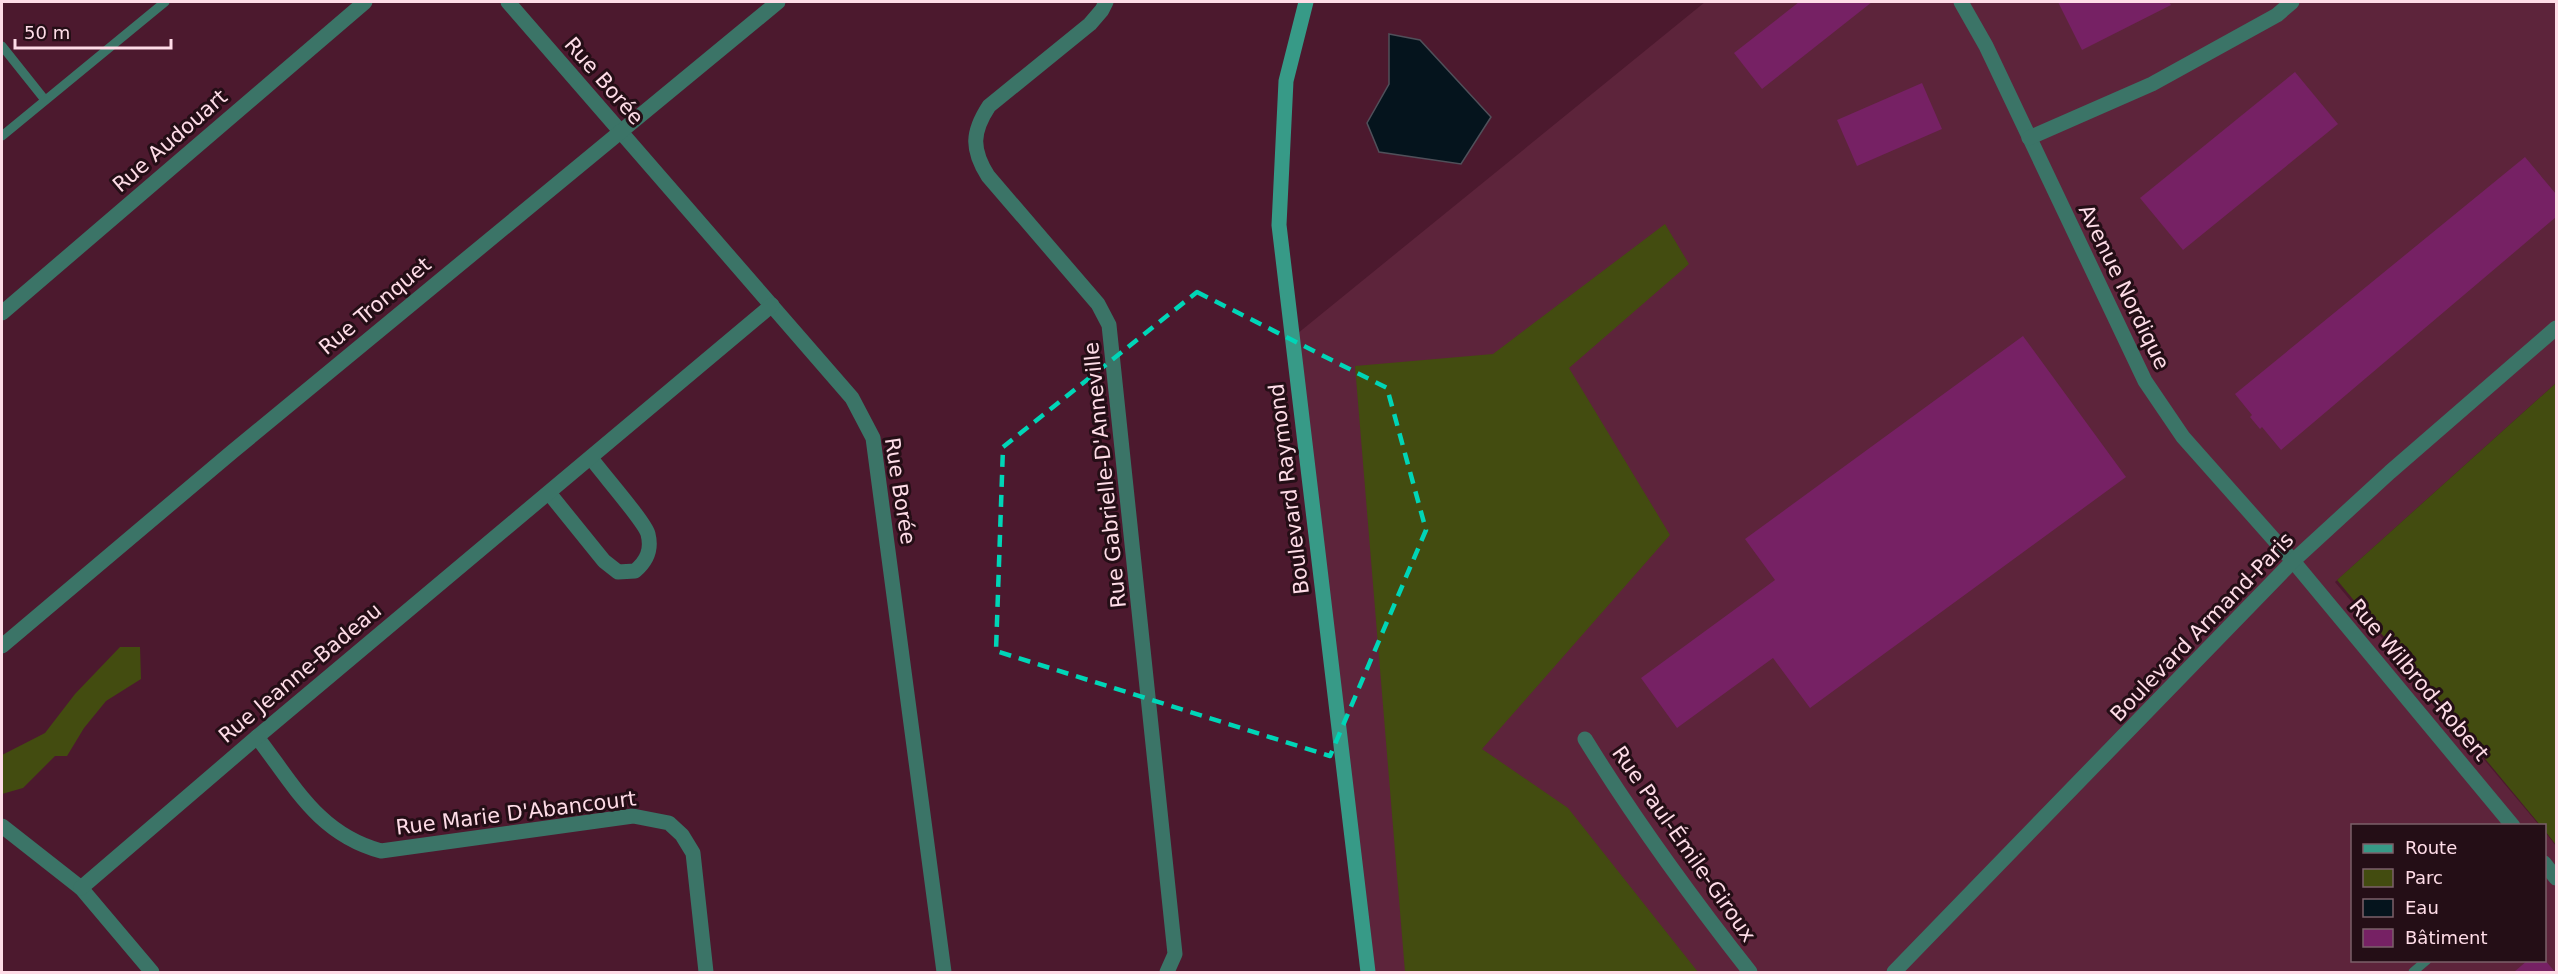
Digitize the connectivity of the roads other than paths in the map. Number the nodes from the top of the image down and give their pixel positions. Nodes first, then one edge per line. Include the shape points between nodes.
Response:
1 (165, 2) edge
2 (365, 2) edge
3 (508, 2) edge
4 (778, 2) edge
5 (1106, 2) edge
6 (1306, 2) edge
7 (1961, 2) edge
8 (2292, 2) edge
9 (2, 46) edge
10 (45, 100) junction
11 (619, 132) junction
12 (2, 136) edge
13 (2029, 138) junction
14 (772, 305) junction
15 (2, 313) edge
16 (2556, 328) edge
17 (591, 459) junction
18 (549, 493) junction
19 (2294, 561) junction
20 (2, 646) edge
21 (257, 736) junction
22 (1585, 739) dead end
23 (2512, 824) edge
24 (2, 825) edge
25 (2546, 866) edge
26 (2556, 878) edge
27 (81, 888) junction
28 (2425, 962) edge
29 (152, 972) edge
30 (706, 972) edge
31 (944, 972) edge
32 (1167, 972) edge
33 (1368, 972) edge
34 (1750, 972) edge
35 (1894, 972) edge
36 (2413, 972) edge

1 - 10 lane
2 - 15 street, Rue Audouart
3 - 11 street, Rue Borée
4 - 11 street, Rue Tronquet
5 - 32 street, Rue Gabrielle-D'Anneville via 1090,24 989,106 979,121 975,142 978,161 988,176 1098,304 1109,325 1175,954
6 - 33 street, Boulevard Raymond via 1286,81 1279,225
7 - 13 street, Avenue Nordique
8 - 13 street via 2277,15 2152,84
9 - 10 lane
10 - 12 lane
11 - 14 street, Rue Borée
11 - 20 street, Rue Tronquet
13 - 19 street, Avenue Nordique via 2145,381 2183,437
14 - 17 street, Rue Jeanne-Badeau
14 - 31 street, Rue Borée via 852,398 873,438
16 - 19 street, Boulevard Armand-Paris
17 - 18 street, Rue Jeanne-Badeau
17 - 18 street via 647,531 646,562 635,571 618,572 604,561
18 - 21 street, Rue Jeanne-Badeau
19 - 23 street, Rue Wilbrod-Robert
19 - 35 street, Boulevard Armand-Paris
21 - 27 street, Rue Jeanne-Badeau
21 - 30 street, Rue Marie D'Abancourt via 322,821 359,845 381,850 633,816 669,823 693,853
22 - 34 street, Rue Paul-Émile-Giroux via 1694,901
24 - 27 street
25 - 26 street
27 - 29 street
28 - 36 lane

